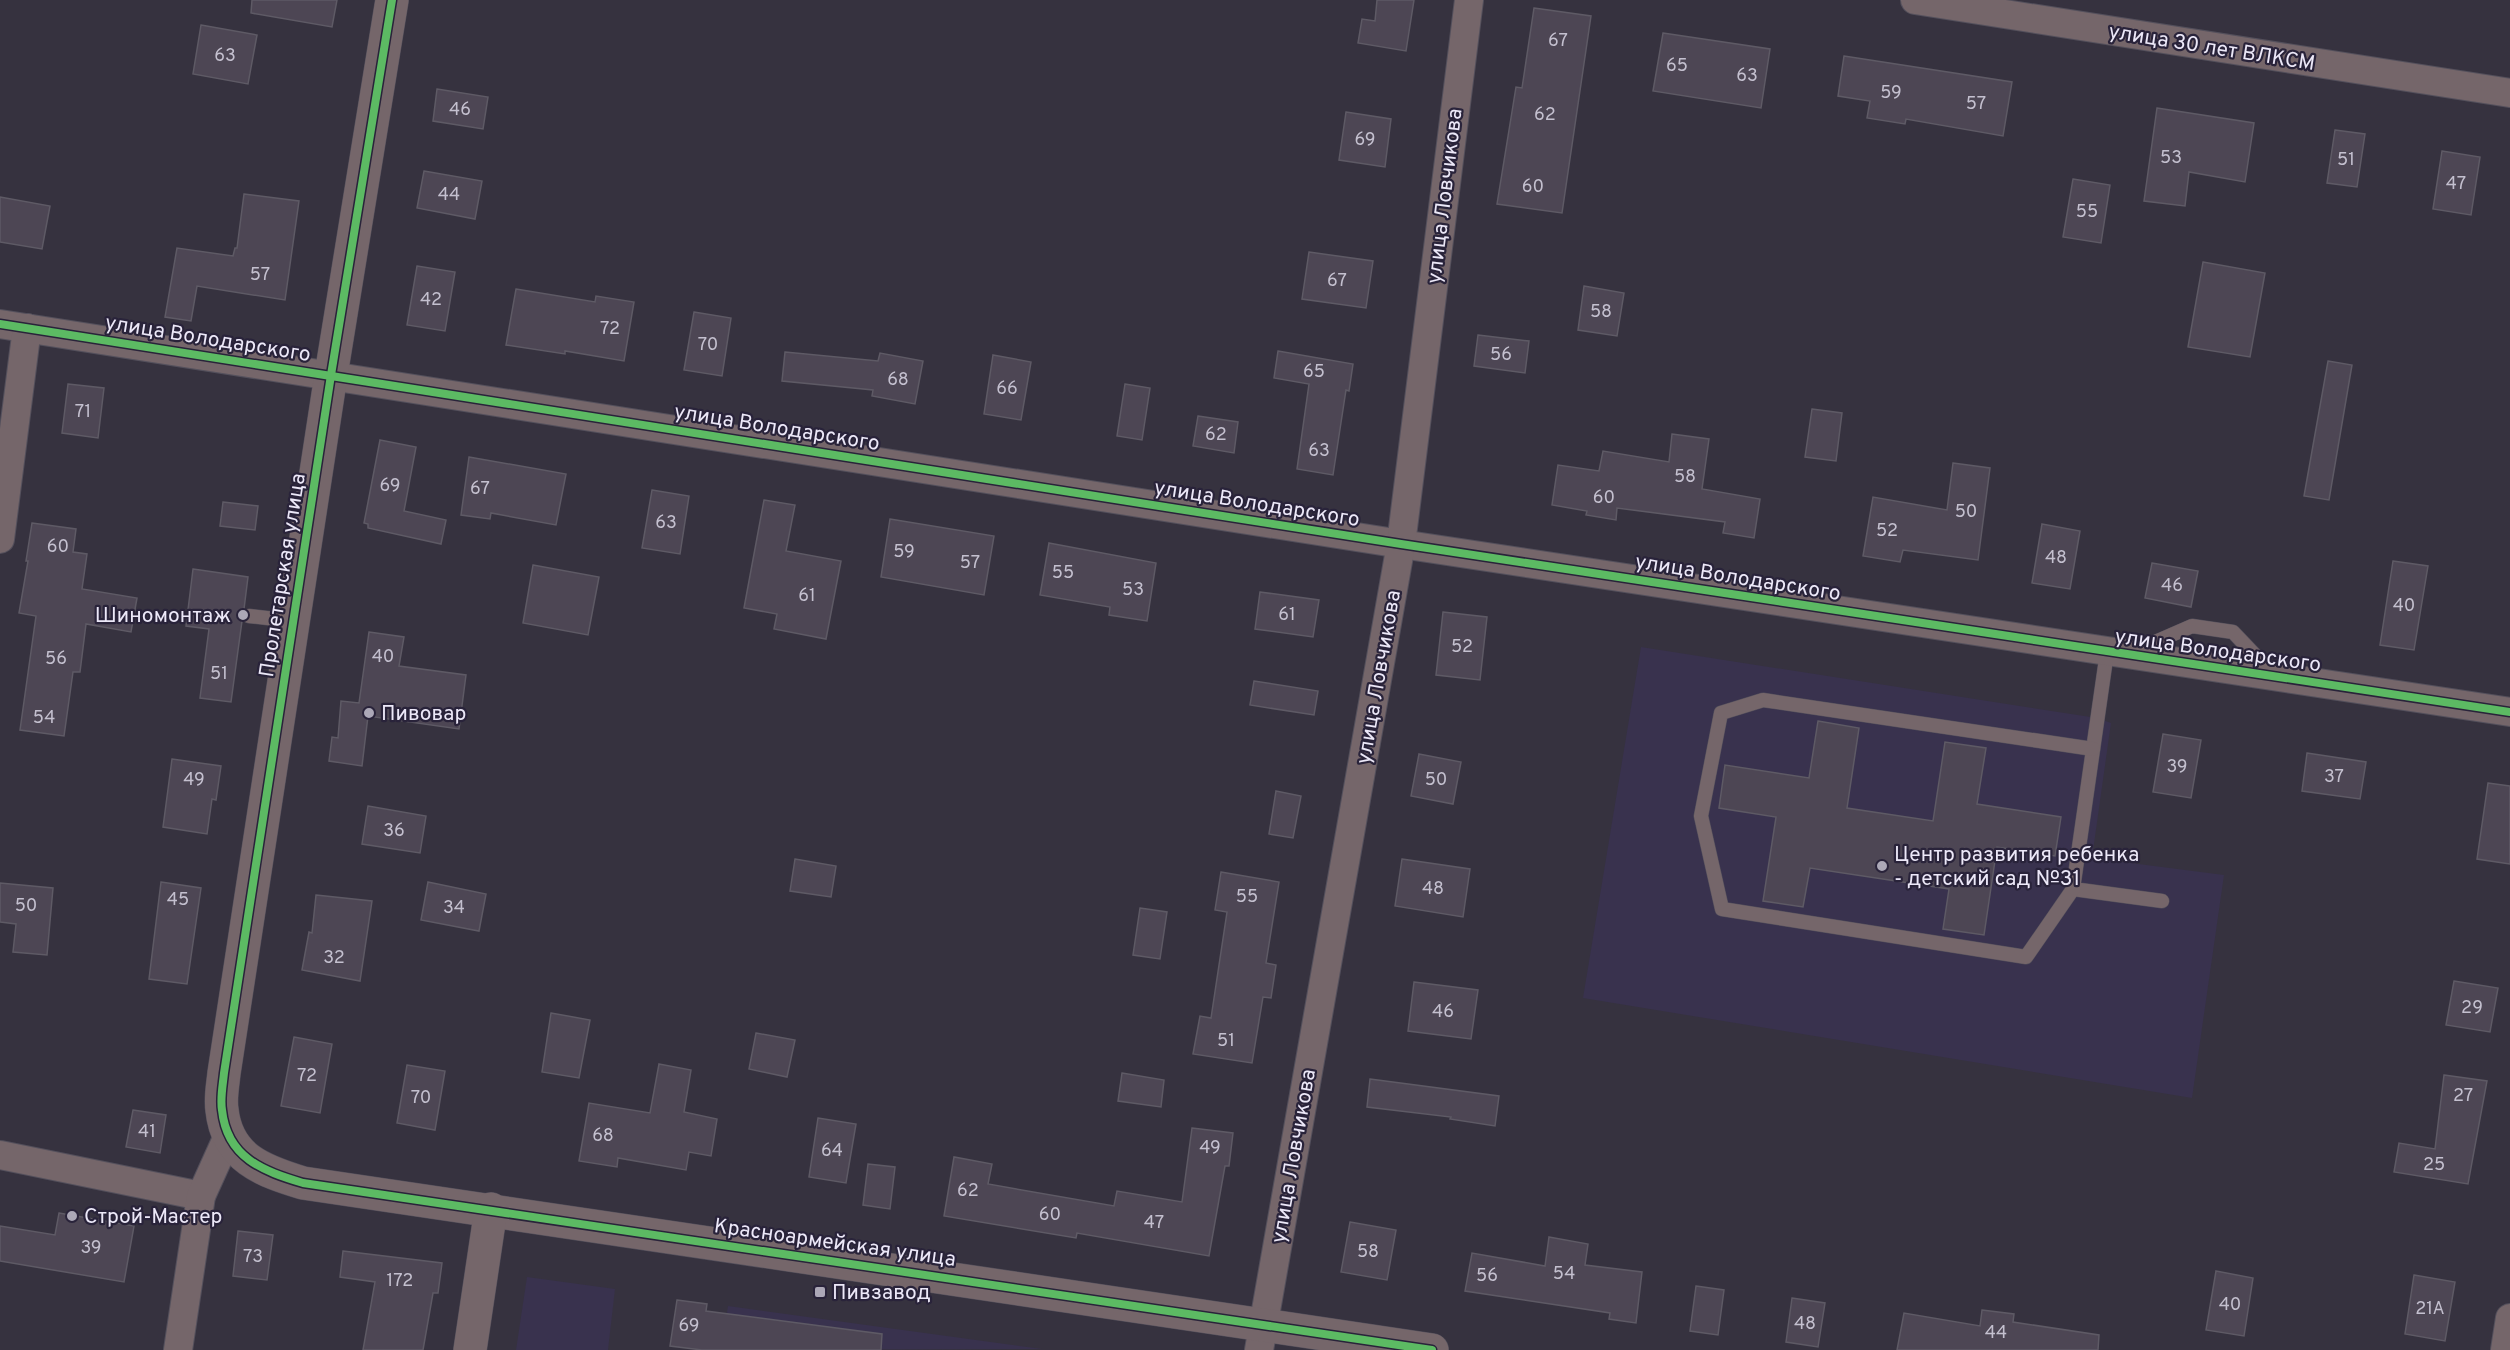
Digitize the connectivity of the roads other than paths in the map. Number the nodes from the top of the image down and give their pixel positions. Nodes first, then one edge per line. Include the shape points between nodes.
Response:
1 (392, 0) edge
2 (1469, 0) edge
3 (1915, 0) edge
4 (2510, 93) edge
5 (14, 326) edge
6 (331, 375) junction
7 (0, 539) edge
8 (1401, 544) junction
9 (249, 616) dead end
10 (293, 621) junction
11 (2116, 653) junction
12 (2275, 677) junction
13 (2510, 712) edge
14 (2093, 749) junction
15 (2073, 889) junction
16 (2162, 901) dead end
17 (234, 1143) junction
18 (0, 1155) edge
19 (201, 1196) junction
20 (491, 1209) junction
21 (1261, 1338) edge
22 (178, 1350) edge
23 (470, 1350) edge
24 (1432, 1350) edge

1 - 6 street, Пролетарская улица
2 - 8 street, улица Ловчикова
3 - 4 street, улица 30 лет ВЛКСМ
5 - 6 street, улица Володарского
5 - 7 street
6 - 8 street, улица Володарского
6 - 10 street, Пролетарская улица
8 - 11 street, улица Володарского
8 - 21 street, улица Ловчикова
9 - 10 lane
10 - 17 street, Пролетарская улица via 224,1072 222,1110
11 - 12 street, улица Володарского
11 - 12 lane via 2192,626 2233,632
11 - 14 lane
12 - 13 street, улица Володарского
14 - 15 lane
14 - 15 lane via 1763,700 1721,713 1701,816 1722,909 2026,957
15 - 16 lane
17 - 19 street
17 - 20 street, Красноармейская улица via 255,1166 303,1183
18 - 19 street
19 - 22 street
20 - 21 street, Красноармейская улица
20 - 23 street
21 - 24 street, Красноармейская улица

